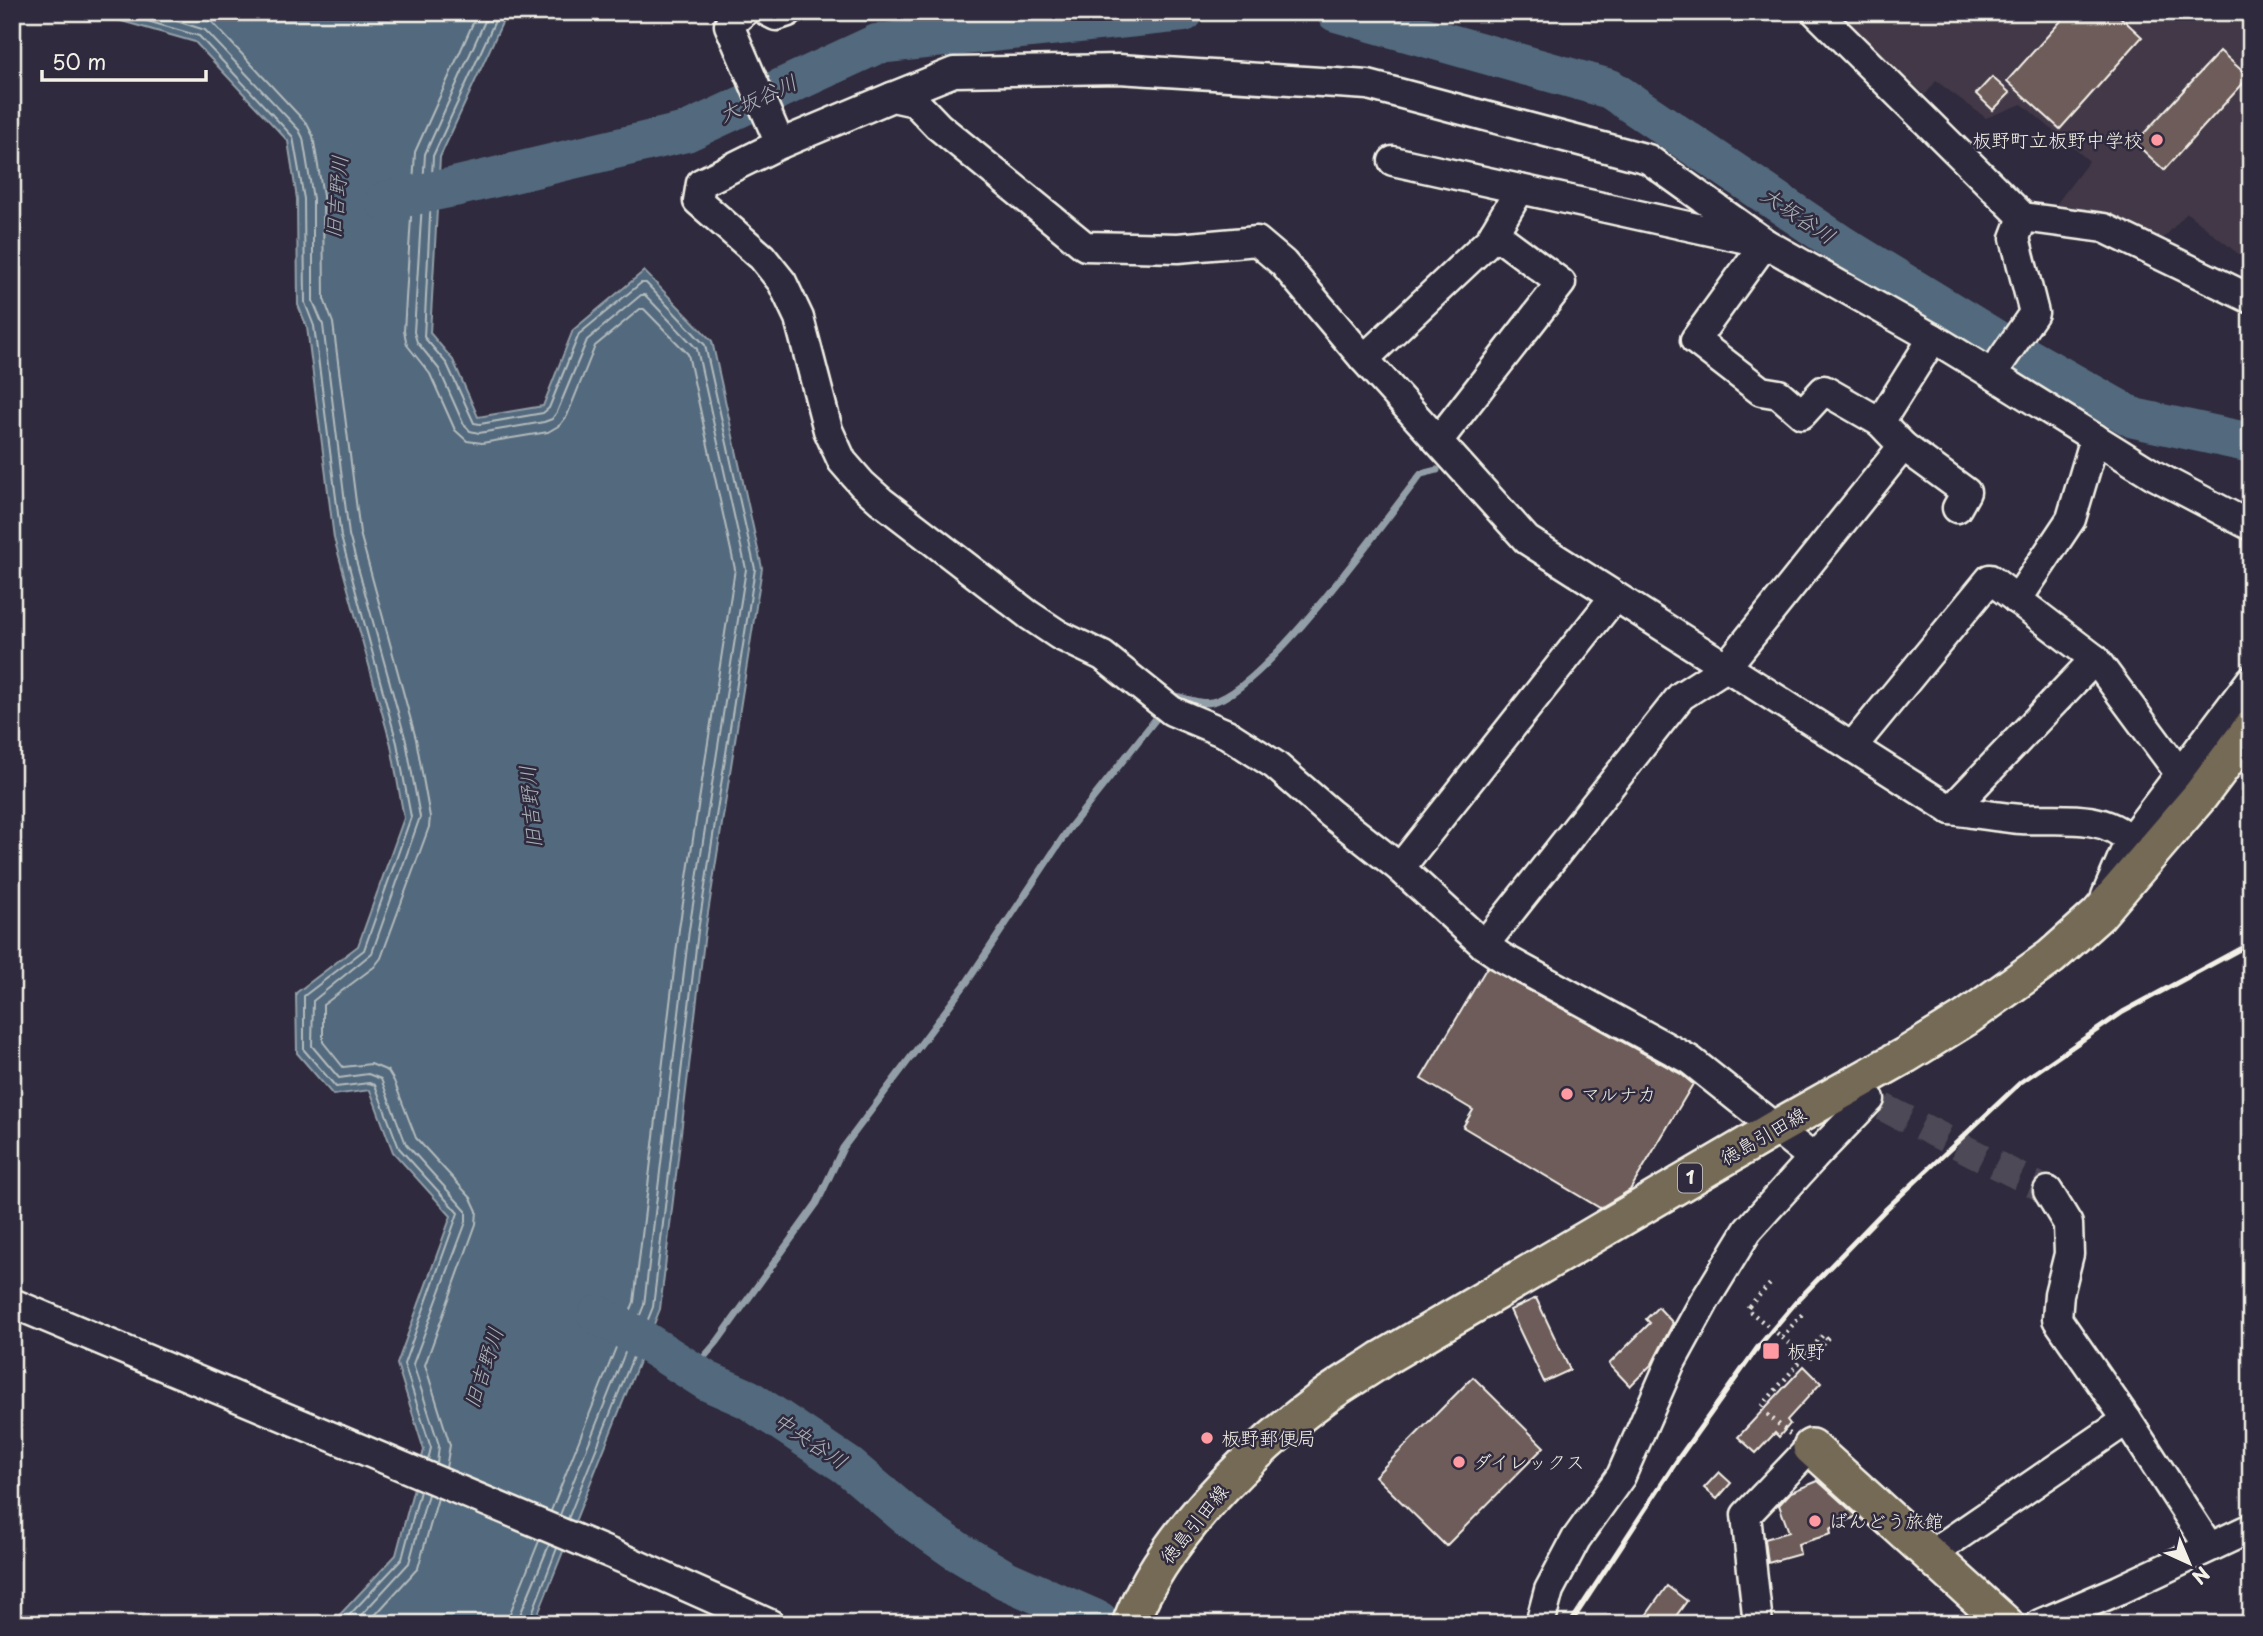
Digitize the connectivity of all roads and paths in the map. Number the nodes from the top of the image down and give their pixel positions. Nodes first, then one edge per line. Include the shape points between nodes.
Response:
1 (768, 12) edge
2 (788, 12) edge
3 (1816, 12) edge
4 (739, 25) edge
5 (892, 97) junction
6 (777, 136) junction
7 (1393, 161) dead end
8 (1520, 189) junction
9 (2023, 217) junction
10 (1494, 233) junction
11 (1765, 243) junction
12 (2251, 299) edge
13 (1933, 338) junction
14 (1364, 359) junction
15 (1995, 370) junction
16 (1880, 422) junction
17 (2095, 438) junction
18 (1438, 441) junction
19 (1903, 446) junction
20 (1957, 508) dead end
21 (2251, 526) edge
22 (1615, 596) junction
23 (2017, 600) junction
24 (2095, 659) junction
25 (1726, 667) junction
26 (2251, 680) edge
27 (2251, 728) edge
28 (1853, 747) junction
29 (2180, 774) junction
30 (1951, 810) junction
31 (2130, 840) junction
32 (1401, 868) junction
33 (2098, 915) junction
34 (1485, 945) junction
35 (1906, 1055) junction
36 (1774, 1129) junction
37 (1813, 1158) junction
38 (2048, 1191) tunnel mouth
39 (1771, 1283) dead end
40 (16, 1305) edge
41 (1805, 1311) dead end
42 (1784, 1336) junction
43 (2127, 1420) junction
44 (1810, 1449) junction
45 (2236, 1539) edge
46 (1930, 1555) junction
47 (770, 1624) edge
48 (1130, 1624) edge
49 (1540, 1624) edge
50 (1758, 1624) edge
51 (2006, 1624) edge
52 (2040, 1624) edge

1 - 2 street via 776,16
3 - 9 street
4 - 6 street
5 - 6 street
5 - 11 street via 954,72 1119,69 1368,85 1648,159
5 - 14 street via 915,102 1085,246 1178,248 1257,241 1283,264
6 - 32 street via 701,183 698,201 762,257 782,282 799,318 828,430 842,461 881,501 1029,615 1103,656 1167,707 1227,734 1275,765
7 - 8 street
8 - 10 street
8 - 11 street
9 - 12 street via 2104,228
9 - 15 street via 2015,238 2034,313
10 - 14 street
10 - 18 street via 1561,283
11 - 13 street
11 - 16 street via 1695,340 1761,391 1779,394 1802,414 1824,390
13 - 15 street
13 - 16 street
14 - 18 street
15 - 17 street
16 - 19 street
17 - 21 street
17 - 23 street via 2071,519
18 - 22 street via 1527,540
19 - 20 street via 1966,492
19 - 25 street
22 - 25 street
22 - 32 street
23 - 24 street
23 - 28 street via 1990,579
24 - 29 street
24 - 30 street
25 - 28 street
25 - 34 street via 1681,696
26 - 29 street
27 - 33 main road, 徳島引田線 / 1 via 2200,796
28 - 30 street
29 - 31 street
30 - 31 street via 2021,819 2087,820 2122,832
31 - 33 street
32 - 34 street
33 - 35 main road, 徳島引田線 / 1 via 2051,957
34 - 36 street via 1690,1060
35 - 36 main road, 徳島引田線 / 1
35 - 37 street via 1877,1103
36 - 37 street
36 - 48 main road, 徳島引田線 / 1 via 1324,1397 1273,1438 1208,1502 1159,1567
37 - 49 street via 1748,1230 1704,1302 1670,1364 1621,1476 1576,1539 1549,1590
38 - 43 street via 2068,1224 2069,1254 2057,1319
39 - 42 path, bridge via 1747,1309
40 - 47 street
41 - 42 path
42 - 44 path, bridge via 1809,1359 1827,1339 1823,1335 1809,1351 1760,1408
43 - 45 street
43 - 46 street
44 - 46 main road
44 - 50 street via 1746,1516
45 - 52 street
46 - 51 main road

